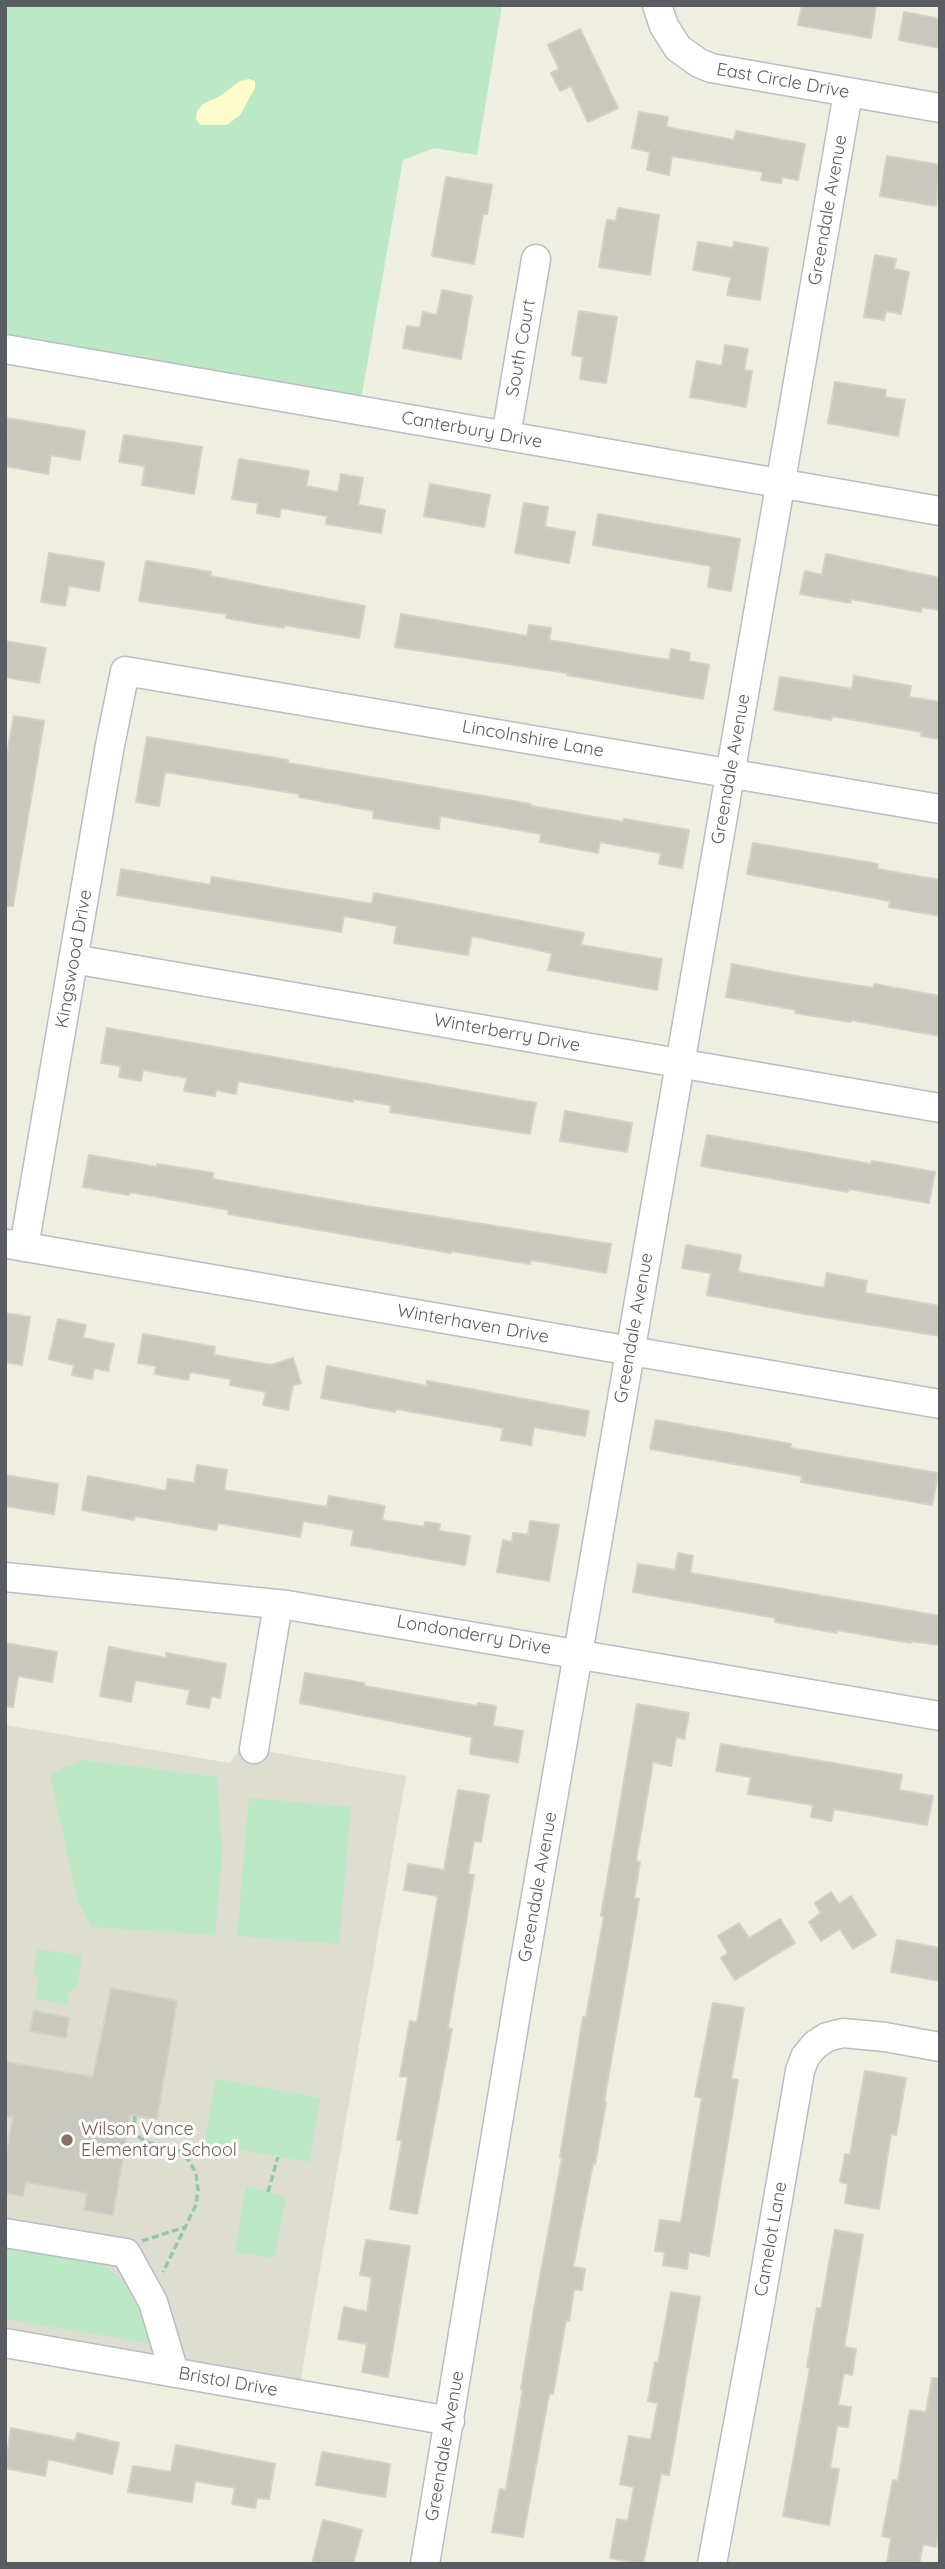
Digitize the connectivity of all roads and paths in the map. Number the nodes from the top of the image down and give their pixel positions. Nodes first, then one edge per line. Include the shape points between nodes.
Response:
1 (657, 5) edge
2 (848, 93) junction
3 (940, 108) edge
4 (536, 259) dead end
5 (5, 349) edge
6 (506, 436) junction
7 (780, 483) junction
8 (940, 510) edge
9 (125, 671) joint
10 (731, 773) junction
11 (940, 809) edge
12 (74, 959) junction
13 (680, 1063) junction
14 (940, 1108) edge
15 (15, 1245) edge
16 (630, 1351) junction
17 (940, 1404) edge
18 (5, 1577) edge
19 (278, 1604) junction
20 (578, 1653) junction
21 (940, 1716) edge
22 (254, 1749) dead end
23 (940, 2047) edge
24 (135, 2116) dead end
25 (204, 2143) dead end
26 (278, 2157) dead end
27 (187, 2158) junction
28 (268, 2192) dead end
29 (187, 2226) junction
30 (5, 2233) edge
31 (126, 2253) junction
32 (150, 2297) junction
33 (5, 2343) edge
34 (174, 2372) junction
35 (450, 2421) junction
36 (425, 2564) edge
37 (712, 2564) edge

1 - 2 street, East Circle Drive via 670,37 699,63 724,72
2 - 3 street, East Circle Drive
2 - 7 street, Greendale Avenue
4 - 6 street, South Court
5 - 6 street, Canterbury Drive
6 - 7 street, Canterbury Drive
7 - 8 street, Canterbury Drive
7 - 10 street, Greendale Avenue
9 - 10 street, Lincolnshire Lane
9 - 12 street, Kingswood Drive
10 - 11 street, Lincolnshire Lane
10 - 13 street, Greendale Avenue
12 - 13 street, Winterberry Drive
12 - 15 street, Kingswood Drive
13 - 14 street, Winterberry Drive
13 - 16 street, Greendale Avenue
15 - 16 street, Winterhaven Drive
16 - 17 street, Winterhaven Drive
16 - 20 street, Greendale Avenue
18 - 19 street, Londonderry Drive
19 - 20 street, Londonderry Drive
19 - 22 street
20 - 21 street, Londonderry Drive
20 - 35 street, Greendale Avenue
23 - 37 street, Camelot Lane via 842,2033 827,2037 805,2057
24 - 27 path via 140,2138 172,2146
25 - 27 path
26 - 28 path
27 - 29 path via 196,2173 198,2190
29 - 31 path via 144,2239
29 - 32 path
30 - 31 street
31 - 32 street
32 - 34 street
33 - 34 street, Bristol Drive
34 - 35 street, Bristol Drive
35 - 36 street, Greendale Avenue

